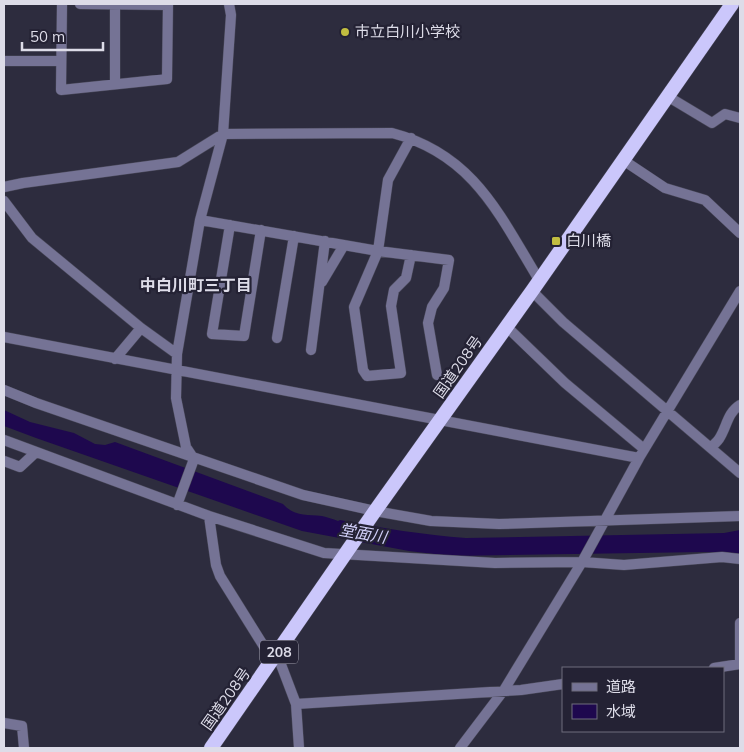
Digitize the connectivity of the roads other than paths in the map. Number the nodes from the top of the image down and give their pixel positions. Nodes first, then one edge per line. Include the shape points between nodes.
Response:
1 (62, 4) edge
2 (80, 4) edge
3 (115, 4) edge
4 (168, 4) edge
5 (229, 4) edge
6 (732, 4) edge
7 (4, 61) edge
8 (61, 61) junction
9 (115, 84) junction
10 (667, 96) junction
11 (740, 118) edge
12 (223, 134) junction
13 (411, 138) junction
14 (622, 160) junction
15 (4, 187) edge
16 (4, 202) edge
17 (200, 220) junction
18 (230, 225) junction
19 (262, 230) junction
20 (740, 233) edge
21 (294, 236) junction
22 (325, 241) junction
23 (344, 245) junction
24 (378, 251) junction
25 (411, 255) junction
26 (536, 285) junction
27 (319, 287) junction
28 (740, 291) edge
29 (506, 327) junction
30 (141, 328) junction
31 (4, 337) edge
32 (277, 338) dead end
33 (311, 350) dead end
34 (177, 354) junction
35 (115, 359) junction
36 (176, 371) junction
37 (437, 375) dead end
38 (4, 390) edge
39 (740, 405) edge
40 (668, 410) junction
41 (441, 421) junction
42 (4, 440) edge
43 (710, 448) junction
44 (35, 453) junction
45 (642, 453) junction
46 (194, 458) junction
47 (4, 461) edge
48 (740, 473) edge
49 (177, 504) junction
50 (375, 511) junction
51 (209, 516) junction
52 (740, 516) edge
53 (603, 521) junction
54 (345, 554) junction
55 (740, 559) edge
56 (582, 562) junction
57 (740, 623) edge
58 (275, 658) junction
59 (720, 667) edge
60 (562, 684) edge
61 (504, 690) junction
62 (296, 704) junction
63 (4, 723) edge
64 (24, 748) edge
65 (211, 748) edge
66 (299, 748) edge
67 (460, 748) edge

1 - 8 street
2 - 3 street
3 - 4 street
3 - 9 street
4 - 9 street via 167,79
5 - 12 street via 231,15
6 - 10 highway, 国道208号 / 208
7 - 8 street
8 - 9 street via 62,90
10 - 11 street via 712,123 725,114
10 - 14 highway, 国道208号 / 208
12 - 13 street via 392,133
12 - 15 street via 178,162
12 - 17 street
13 - 24 street via 388,180
13 - 26 street via 452,160 474,180 496,208
14 - 20 street via 666,188 705,200
14 - 26 highway, 国道208号 / 208
16 - 30 street via 32,238
17 - 18 street
17 - 34 street
18 - 19 street
18 - 19 street via 212,334 244,336
19 - 21 street
21 - 22 street
21 - 32 street
22 - 23 street
22 - 27 street
23 - 24 street
23 - 27 street
24 - 25 street
24 - 25 street via 354,307 363,370 367,376 401,373 391,306 394,290 406,278
25 - 37 street via 449,260 444,288 432,307 428,323
26 - 29 highway, 国道208号 / 208
26 - 40 street via 563,322
27 - 33 street
28 - 40 street
29 - 41 highway, 国道208号 / 208
29 - 45 street
30 - 34 street
30 - 35 street
31 - 35 street
34 - 36 street
35 - 36 street
36 - 41 street
36 - 46 street via 176,398 186,447
38 - 46 street
39 - 43 street
40 - 43 street
40 - 45 street
41 - 45 street
41 - 50 highway, 国道208号 / 208
42 - 44 street
43 - 48 street
44 - 47 street via 20,467
44 - 49 street
45 - 53 street
46 - 49 street
46 - 50 street via 303,495
49 - 51 street
50 - 53 street via 431,522
50 - 54 highway, 国道208号 / 208
51 - 54 street via 324,553
51 - 58 street via 220,576
52 - 53 street
53 - 56 street
54 - 56 street via 495,563
54 - 58 highway, 国道208号 / 208
55 - 56 street via 722,557 624,565
56 - 61 street
57 - 59 street via 740,664
58 - 62 street
58 - 65 highway, 国道208号 / 208
60 - 61 street
61 - 62 street
61 - 67 street
62 - 66 street
63 - 64 street via 22,726

